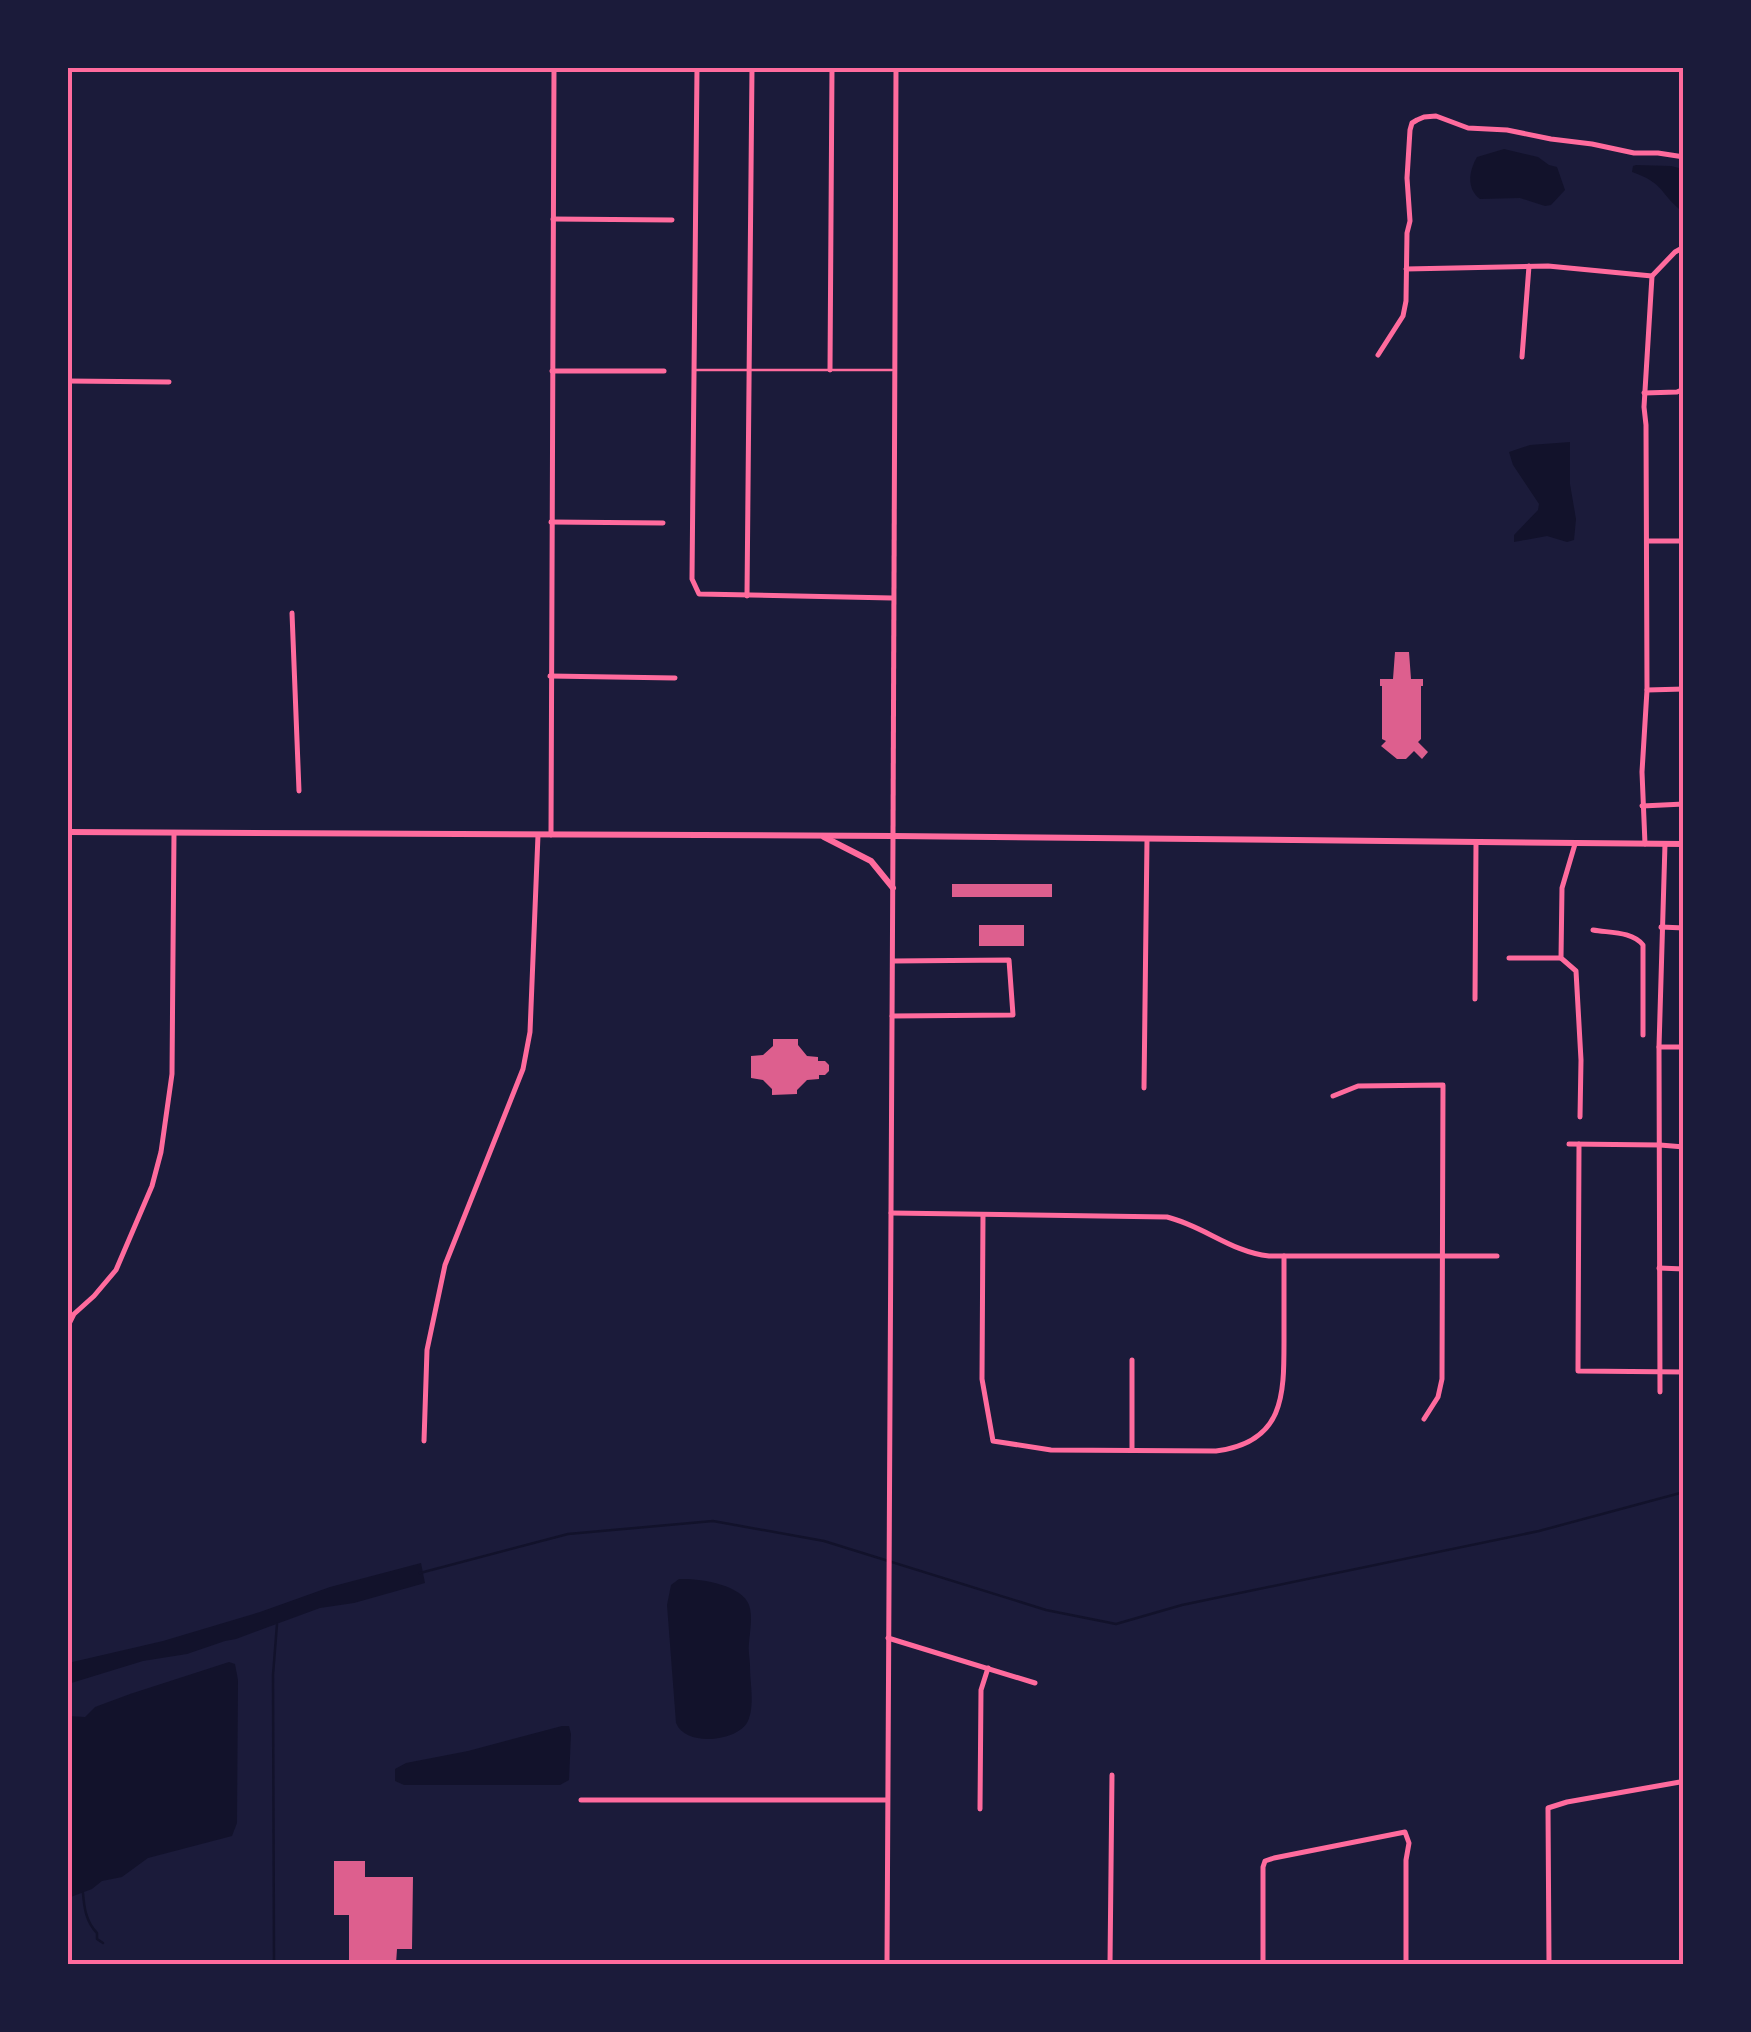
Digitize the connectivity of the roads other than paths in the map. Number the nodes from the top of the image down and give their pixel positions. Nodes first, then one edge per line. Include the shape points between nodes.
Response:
1 (554, 68) edge
2 (697, 68) edge
3 (752, 68) edge
4 (832, 68) edge
5 (896, 68) edge
6 (675, 69) edge
7 (1684, 158) edge
8 (553, 219) junction
9 (672, 220) dead end
10 (1684, 247) edge
11 (1529, 266) junction
12 (1406, 269) junction
13 (1652, 276) junction
14 (1378, 355) dead end
15 (1522, 357) dead end
16 (748, 369) junction
17 (694, 370) junction
18 (830, 370) junction
19 (894, 370) junction
20 (552, 372) junction
21 (664, 372) dead end
22 (68, 380) edge
23 (169, 382) dead end
24 (1684, 390) edge
25 (1644, 393) junction
26 (552, 522) junction
27 (663, 523) dead end
28 (1647, 541) junction
29 (1684, 541) edge
30 (747, 596) junction
31 (892, 598) junction
32 (292, 612) dead end
33 (550, 676) junction
34 (674, 678) dead end
35 (1684, 689) edge
36 (1647, 690) junction
37 (299, 791) dead end
38 (1684, 804) edge
39 (1642, 806) junction
40 (68, 832) edge
41 (174, 833) junction
42 (538, 835) junction
43 (551, 835) junction
44 (823, 836) junction
45 (893, 836) junction
46 (1147, 839) junction
47 (1476, 842) junction
48 (1574, 844) junction
49 (1645, 844) junction
50 (1665, 844) junction
51 (1684, 844) edge
52 (893, 888) junction
53 (1661, 927) junction
54 (1684, 928) edge
55 (1592, 930) dead end
56 (1509, 958) dead end
57 (1560, 958) junction
58 (893, 961) junction
59 (1476, 999) dead end
60 (892, 1016) junction
61 (1643, 1036) dead end
62 (1659, 1047) junction
63 (1684, 1047) edge
64 (1144, 1088) dead end
65 (1332, 1096) dead end
66 (1580, 1117) dead end
67 (1569, 1144) dead end
68 (1579, 1144) junction
69 (1660, 1145) junction
70 (1684, 1147) edge
71 (891, 1213) junction
72 (983, 1214) junction
73 (1284, 1256) junction
74 (1497, 1256) dead end
75 (1442, 1257) junction
76 (1660, 1268) junction
77 (1684, 1269) edge
78 (68, 1326) edge
79 (1132, 1360) dead end
80 (1660, 1371) junction
81 (1684, 1372) edge
82 (1660, 1392) dead end
83 (1424, 1420) dead end
84 (424, 1441) dead end
85 (1132, 1450) junction
86 (888, 1638) junction
87 (988, 1668) junction
88 (1036, 1683) dead end
89 (1112, 1775) dead end
90 (1684, 1784) edge
91 (581, 1800) dead end
92 (887, 1800) junction
93 (980, 1809) dead end
94 (886, 1964) edge
95 (1110, 1964) edge
96 (1263, 1964) edge
97 (1406, 1964) edge
98 (1549, 1964) edge

1 - 6 street
1 - 8 street
2 - 17 street
3 - 16 street
4 - 18 street
5 - 19 street
7 - 12 street via 1424,117 1412,123
8 - 9 street
8 - 20 street
10 - 13 street
11 - 12 street
11 - 13 street
11 - 15 street
12 - 14 street via 1403,316
13 - 25 street
16 - 17 lane
16 - 18 lane
16 - 30 street
17 - 30 street via 692,579 699,594
18 - 19 lane
19 - 31 street
20 - 21 street
20 - 26 street
22 - 23 street
24 - 25 street
25 - 28 street
26 - 27 street
26 - 33 street
28 - 29 street
28 - 36 street
30 - 31 street
31 - 45 street
32 - 37 street
33 - 34 street
33 - 43 street
35 - 36 street
36 - 39 street
38 - 39 street
39 - 49 street
40 - 41 main road
41 - 42 main road
41 - 78 street via 172,1074 161,1152 116,1270
42 - 43 main road
42 - 84 street via 524,1069 445,1265 427,1350
43 - 44 main road
44 - 45 main road
44 - 52 main road via 871,862
45 - 46 main road
45 - 52 street
46 - 47 main road
46 - 64 street
47 - 48 main road
47 - 59 street
48 - 49 main road
48 - 57 street via 1562,888
49 - 50 main road
50 - 51 main road
50 - 53 street
52 - 58 street
53 - 54 street
53 - 62 street
55 - 61 street via 1642,942
56 - 57 street
57 - 66 street via 1576,972
58 - 60 street
58 - 60 street via 1009,960 1013,1015
60 - 71 street
62 - 63 street
62 - 69 street
65 - 75 street via 1358,1086 1443,1085
67 - 68 street
68 - 69 street
68 - 80 street via 1578,1371
69 - 70 street
69 - 76 street
71 - 72 street
71 - 86 street
72 - 73 street via 1167,1217 1239,1250
72 - 85 street via 982,1379 994,1441 1052,1450
73 - 75 street
73 - 85 street via 1282,1392 1267,1426 1226,1450
74 - 75 street
75 - 83 street via 1442,1379
76 - 77 street
76 - 80 street
79 - 85 street
80 - 81 street
80 - 82 street
86 - 87 street
86 - 92 street
87 - 88 street
87 - 93 street via 981,1690
89 - 95 street
90 - 98 street via 1548,1808
91 - 92 street
92 - 94 street
96 - 97 street via 1265,1862 1405,1832

